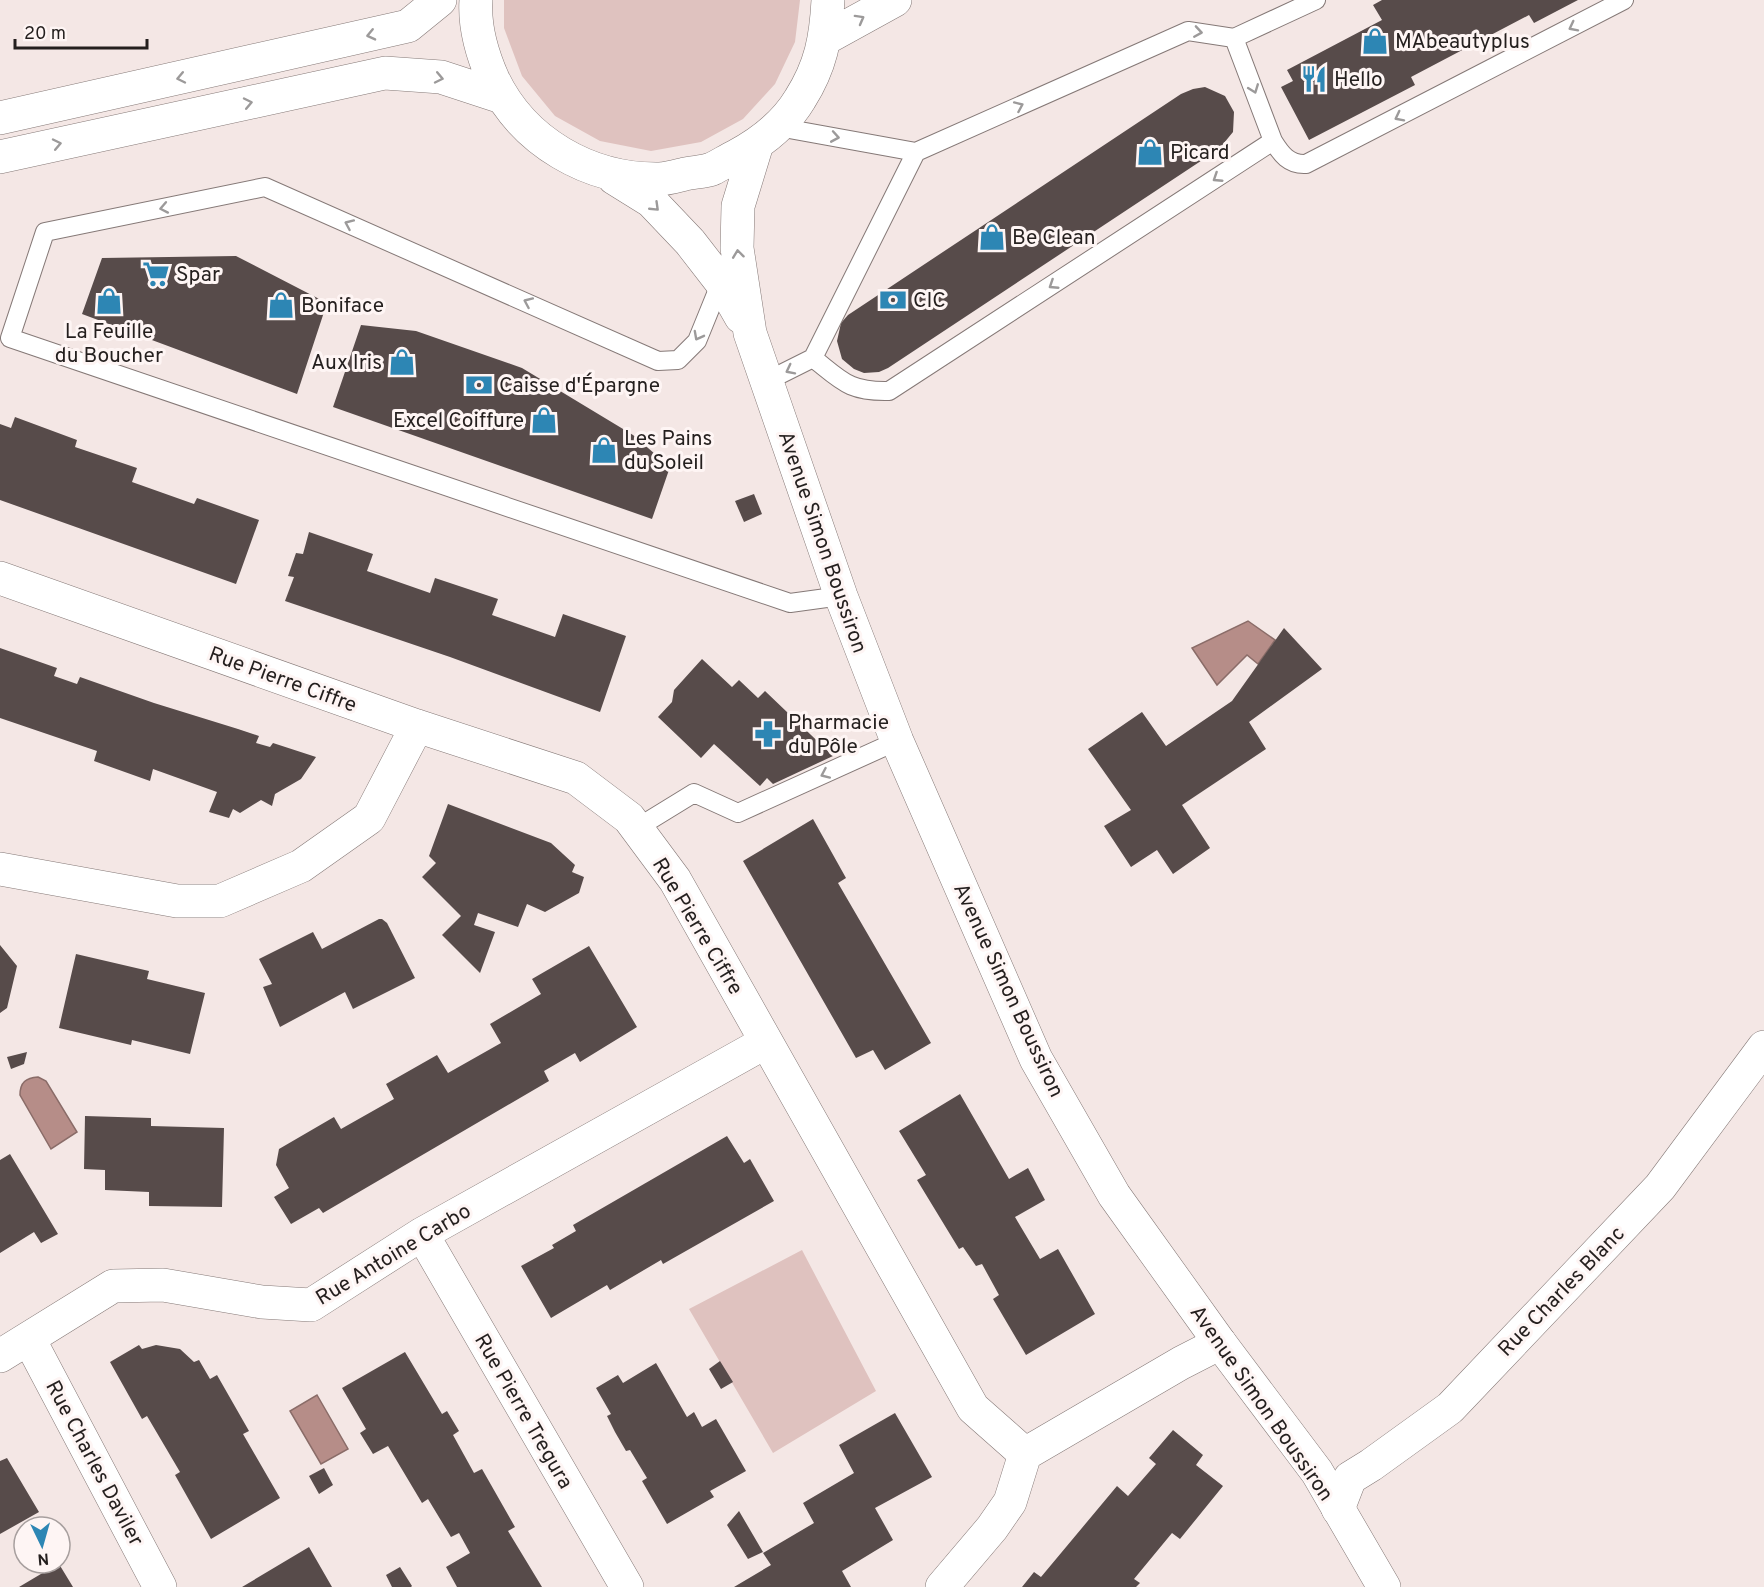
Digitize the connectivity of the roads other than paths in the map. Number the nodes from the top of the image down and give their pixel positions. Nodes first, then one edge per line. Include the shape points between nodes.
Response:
1 (440, 0) edge
2 (476, 0) edge
3 (828, 0) edge
4 (895, 0) edge
5 (1316, 0) edge
6 (1624, 0) edge
7 (825, 38) junction
8 (1234, 38) junction
9 (502, 97) junction
10 (0, 118) edge
11 (767, 136) junction
12 (1273, 141) junction
13 (916, 152) junction
14 (0, 157) edge
15 (607, 174) junction
16 (722, 282) junction
17 (750, 333) junction
18 (813, 358) junction
19 (767, 381) junction
20 (0, 578) edge
21 (841, 596) junction
22 (417, 726) junction
23 (897, 741) junction
24 (637, 828) junction
25 (0, 869) edge
26 (766, 1042) junction
27 (1764, 1047) edge
28 (422, 1234) junction
29 (29, 1339) junction
30 (1220, 1343) junction
31 (0, 1356) edge
32 (1025, 1454) junction
33 (1338, 1509) junction
34 (160, 1587) edge
35 (627, 1587) edge
36 (942, 1587) edge
37 (1384, 1587) edge

1 -> 10 street via 408,26
2 - 9 street via 483,57
3 - 7 street
7 -> 4 street
5 - 8 lane
6 -> 12 lane via 1306,164 1289,161
7 - 11 street via 816,70 799,101
8 -> 12 lane
13 -> 8 lane via 1188,31
14 -> 9 street via 385,74 441,78
9 - 15 street via 530,131 566,158
11 -> 13 lane
11 - 15 street via 711,169 660,179
17 -> 11 street via 736,248 738,206
12 -> 18 lane via 889,391 849,386
13 - 18 lane
15 -> 16 street via 651,201
16 - 17 street
16 -> 21 lane via 697,341 678,360 658,361 265,188 45,232 10,338 790,603
17 - 19 street, Avenue Simon Boussiron
18 -> 19 lane
19 - 21 street, Avenue Simon Boussiron
20 - 22 street, Rue Pierre Ciffre
21 - 23 street, Avenue Simon Boussiron
22 - 24 street, Rue Pierre Ciffre via 576,778
22 - 25 street via 369,818 302,866 220,901 177,901
23 -> 24 lane via 738,813 694,793
23 - 30 street, Avenue Simon Boussiron via 1036,1059 1114,1195
24 - 26 street, Rue Pierre Ciffre via 675,880
26 - 28 street, Rue Antoine Carbo
26 - 32 street, Rue Pierre Ciffre via 973,1408
27 - 33 street, Rue Charles Blanc via 1660,1187 1450,1407 1350,1478
28 - 29 street, Rue Antoine Carbo via 311,1305 262,1302 163,1285 112,1286
28 - 35 street, Rue Pierre Tregura
29 - 31 street, Rue Antoine Carbo
29 - 34 street, Rue Charles Daviler
30 - 32 street
30 - 33 street, Avenue Simon Boussiron via 1317,1472
32 - 36 street via 1010,1502
33 - 37 street, Avenue Simon Boussiron

